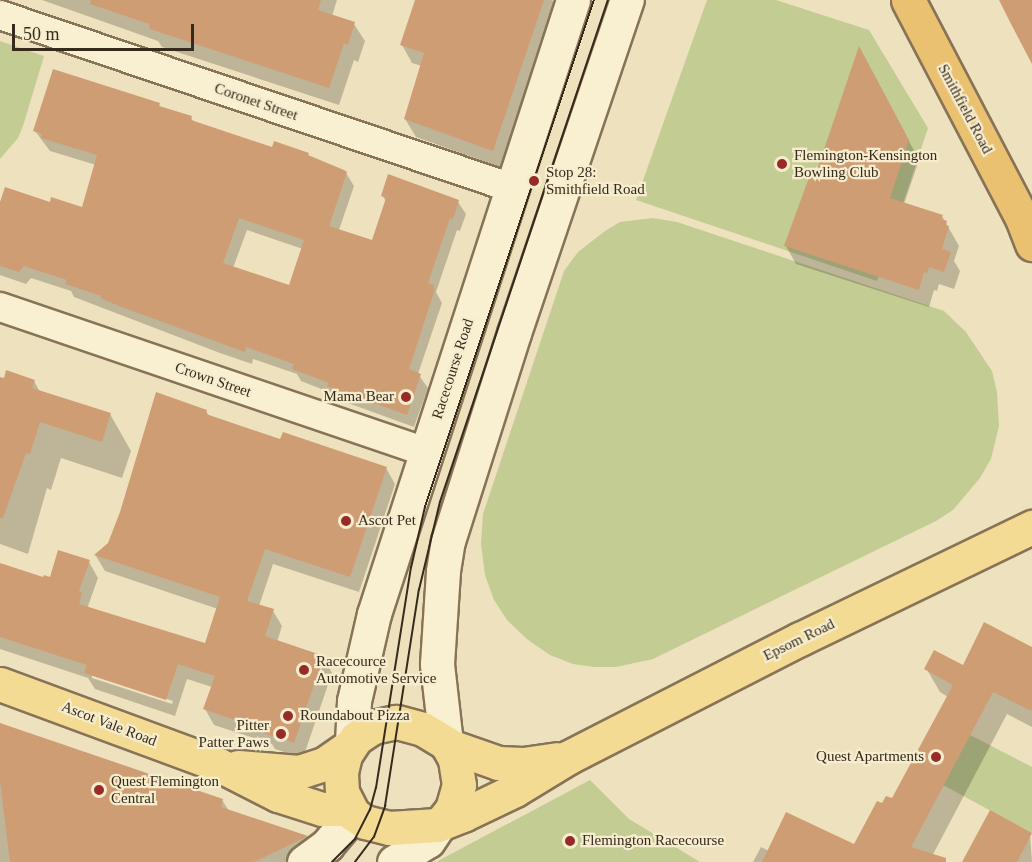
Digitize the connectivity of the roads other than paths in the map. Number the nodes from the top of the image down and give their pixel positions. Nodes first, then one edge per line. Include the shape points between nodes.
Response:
1 (573, 0) edge
2 (627, 0) edge
3 (916, 3) edge
4 (0, 15) edge
5 (512, 188) junction
6 (558, 203) junction
7 (1028, 231) edge
8 (0, 307) edge
9 (426, 452) junction
10 (1032, 527) edge
11 (1032, 546) edge
12 (982, 551) junction
13 (0, 684) edge
14 (351, 744) junction
15 (446, 744) junction
16 (568, 757) junction
17 (219, 765) junction
18 (351, 812) junction
19 (441, 823) junction
20 (304, 862) edge
21 (394, 862) edge

1 - 5 main road, Racecourse Road
2 - 6 main road
3 - 7 highway, Smithfield Road
4 - 5 street, Coronet Street
5 - 6 main road
5 - 9 main road, Racecourse Road
6 - 15 main road via 445,555 437,679
8 - 9 street, Crown Street
9 - 14 main road, Racecourse Road via 374,614 354,701
10 - 12 main road, Epsom Road
11 - 12 main road
12 - 16 main road, Epsom Road
13 - 17 main road, Ascot Vale Road
14 - 15 main road via 374,727 396,722 423,729
14 - 17 main road, Ascot Vale Road via 317,768 299,772
14 - 18 main road via 341,773 342,792
15 - 16 main road, Epsom Road via 476,757 511,765
15 - 19 main road via 455,759 459,784 452,809
16 - 19 main road, Epsom Road via 515,790
17 - 18 main road, Ascot Vale Road via 253,784 313,807
18 - 19 main road via 365,822 389,828
18 - 20 main road via 327,846
19 - 21 main road, Epsom Road via 428,841

